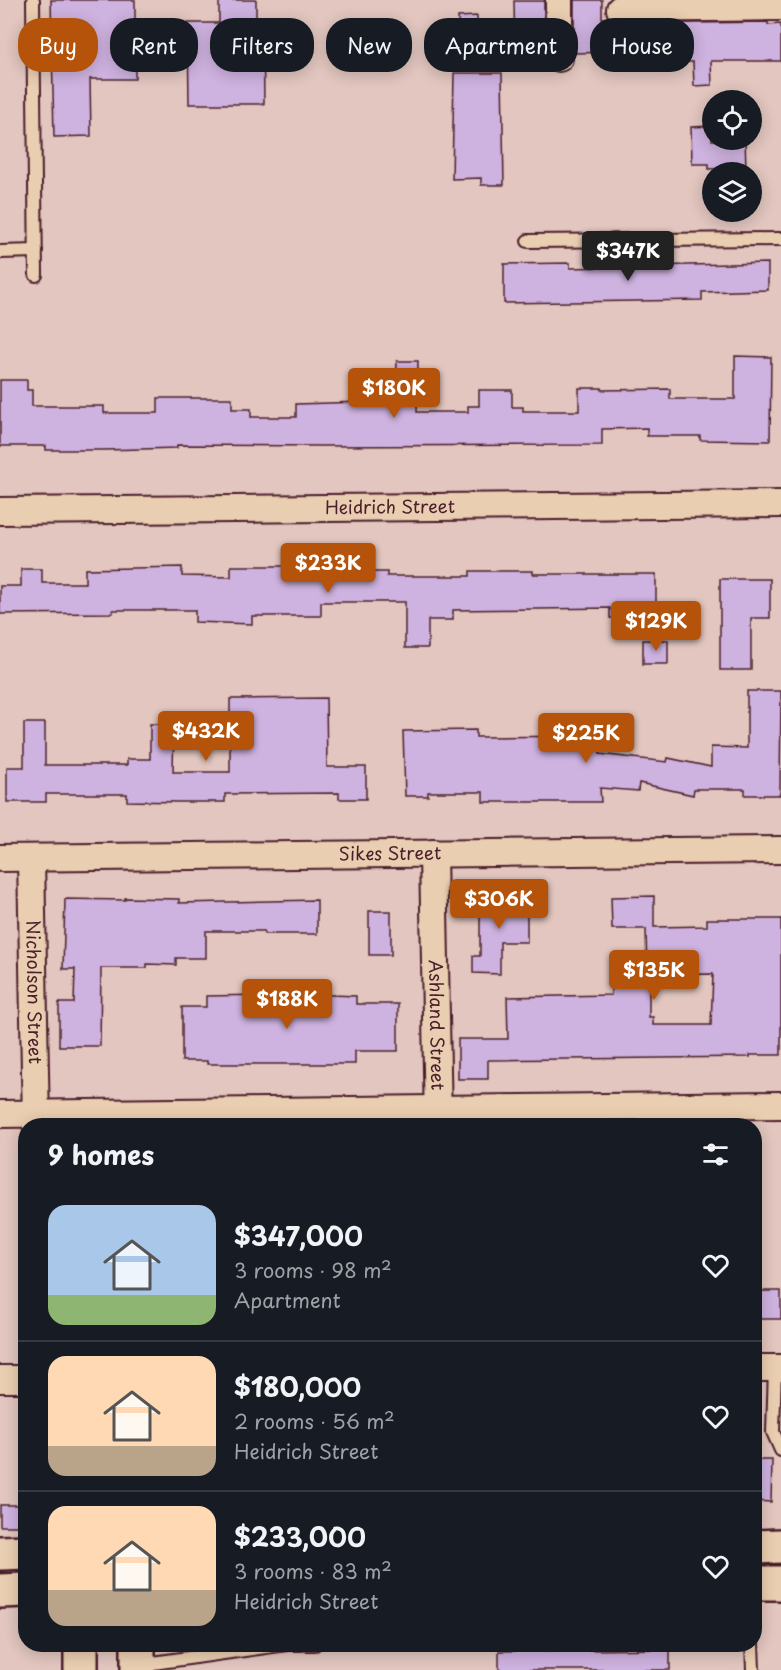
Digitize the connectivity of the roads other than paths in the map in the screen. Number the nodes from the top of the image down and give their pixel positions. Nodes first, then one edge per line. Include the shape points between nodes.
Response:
1 (33, 0) edge
2 (559, 0) edge
3 (781, 7) edge
4 (620, 9) dead end
5 (559, 18) edge
6 (781, 239) edge
7 (528, 241) dead end
8 (36, 251) junction
9 (0, 252) edge
10 (36, 275) dead end
11 (781, 504) edge
12 (0, 511) edge
13 (781, 850) edge
14 (433, 853) junction
15 (0, 858) edge
16 (31, 858) junction
17 (781, 1105) edge
18 (0, 1114) edge
19 (438, 1117) edge
20 (28, 1118) edge
21 (35, 1118) edge
22 (236, 1118) edge
23 (770, 1368) edge
24 (0, 1379) edge
25 (18, 1379) edge
26 (781, 1449) edge
27 (762, 1546) edge
28 (781, 1546) edge
29 (18, 1552) edge
30 (0, 1553) edge
31 (762, 1583) edge
32 (781, 1583) edge
33 (18, 1590) edge
34 (0, 1591) edge
35 (81, 1652) edge
36 (212, 1652) edge
37 (752, 1652) edge
38 (138, 1660) edge
39 (81, 1670) edge
40 (753, 1670) edge

1 - 8 lane
2 - 5 street
3 - 4 street
6 - 7 lane
8 - 9 lane
8 - 10 lane
11 - 12 street, Heidrich Street
13 - 14 street, Sikes Street
14 - 16 street, Sikes Street
14 - 19 street, Ashland Street
15 - 16 street, Sikes Street
16 - 21 street, Nicholson Street
17 - 19 street
18 - 20 street
19 - 22 street
23 - 26 lane via 773,1432
24 - 25 street
27 - 28 main road
29 - 30 main road
31 - 32 main road
33 - 34 main road
35 - 39 main road
36 - 38 lane
37 - 40 lane

